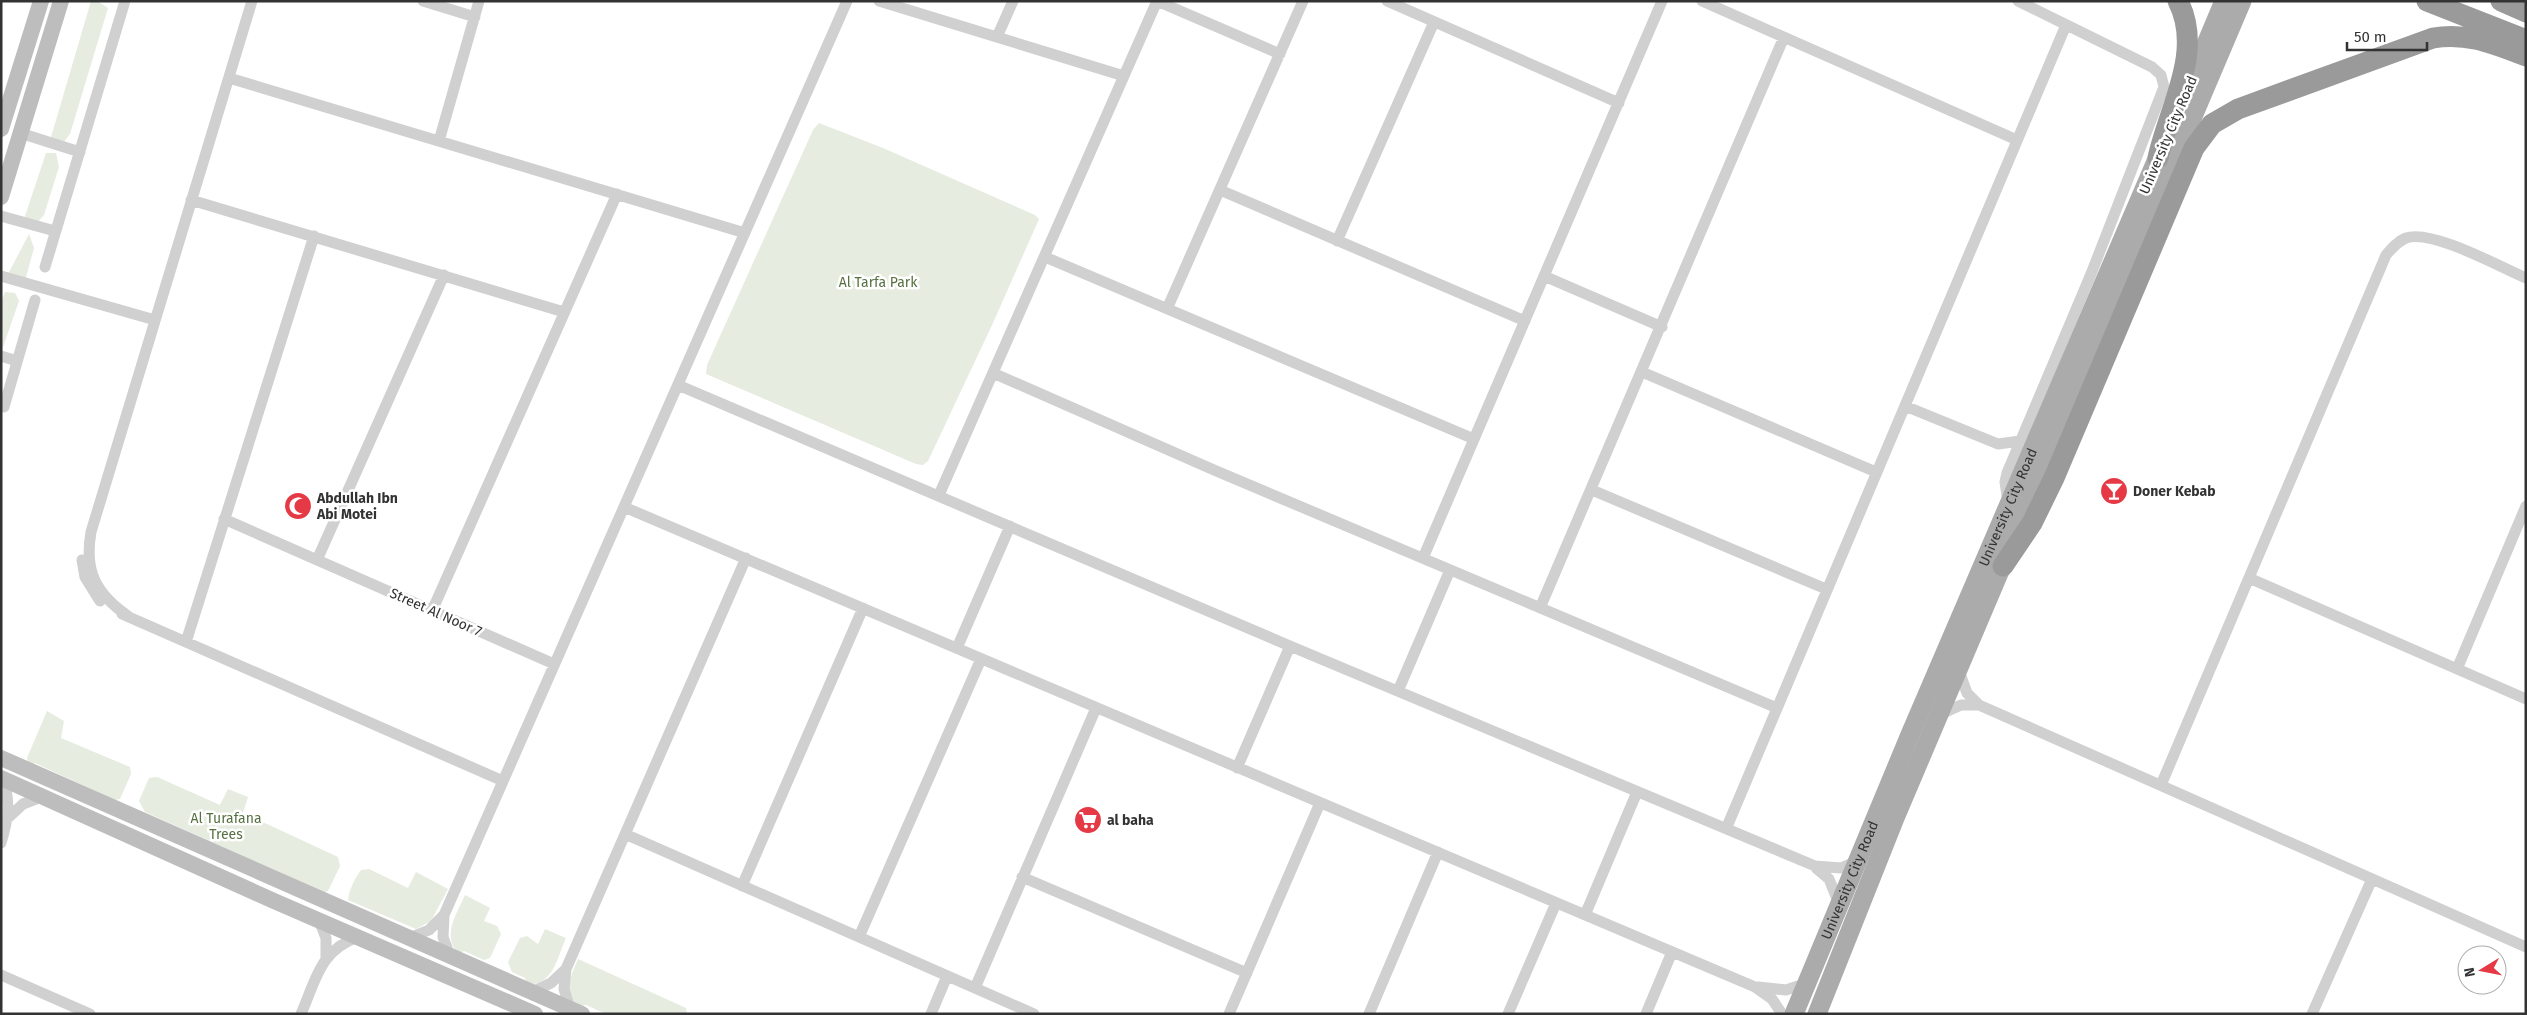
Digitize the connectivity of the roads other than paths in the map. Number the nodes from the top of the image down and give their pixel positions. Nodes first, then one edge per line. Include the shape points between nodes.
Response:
1 (41, 1) edge
2 (61, 1) edge
3 (125, 1) edge
4 (252, 1) edge
5 (423, 1) edge
6 (480, 1) edge
7 (847, 1) edge
8 (879, 1) edge
9 (1013, 1) edge
10 (1157, 1) edge
11 (1303, 1) edge
12 (1386, 1) edge
13 (1662, 1) edge
14 (1702, 1) edge
15 (2018, 1) edge
16 (2178, 1) edge
17 (2224, 1) edge
18 (2242, 1) edge
19 (2427, 1) edge
20 (2501, 1) edge
21 (2526, 12) edge
22 (475, 17) junction
23 (1434, 22) junction
24 (2066, 25) junction
25 (997, 37) junction
26 (1784, 37) junction
27 (2526, 40) edge
28 (27, 45) junction
29 (1280, 54) junction
30 (2526, 56) edge
31 (1124, 76) junction
32 (229, 78) junction
33 (1618, 103) junction
34 (29, 105) junction
35 (1, 129) edge
36 (20, 133) junction
37 (2017, 140) junction
38 (439, 141) junction
39 (80, 152) junction
40 (2165, 160) junction
41 (1220, 190) junction
42 (617, 194) junction
43 (1, 197) edge
44 (191, 200) junction
45 (1, 216) edge
46 (55, 232) junction
47 (745, 233) junction
48 (314, 236) junction
49 (1337, 241) junction
50 (1045, 257) junction
51 (45, 267) dead end
52 (444, 275) junction
53 (1, 276) edge
54 (1544, 276) junction
55 (2526, 278) edge
56 (35, 300) dead end
57 (1167, 309) junction
58 (564, 312) junction
59 (155, 320) junction
60 (1525, 321) junction
61 (1662, 327) junction
62 (1, 356) edge
63 (17, 361) junction
64 (1642, 372) junction
65 (993, 373) junction
66 (678, 385) junction
67 (1905, 406) junction
68 (4, 407) dead end
69 (1474, 439) junction
70 (2020, 441) junction
71 (1998, 444) junction
72 (2011, 464) junction
73 (1876, 472) junction
74 (1592, 490) junction
75 (940, 495) junction
76 (2526, 506) edge
77 (624, 507) junction
78 (2009, 507) junction
79 (224, 519) junction
80 (1010, 526) junction
81 (746, 558) junction
82 (1423, 558) junction
83 (317, 560) junction
84 (2003, 566) junction
85 (1450, 570) junction
86 (2249, 578) junction
87 (1826, 589) junction
88 (863, 608) junction
89 (1540, 608) junction
90 (432, 611) junction
91 (186, 642) junction
92 (1290, 646) junction
93 (957, 648) junction
94 (981, 659) junction
95 (554, 664) junction
96 (1958, 668) junction
97 (2456, 669) junction
98 (1398, 692) junction
99 (2526, 699) edge
100 (1979, 705) junction
101 (1096, 708) junction
102 (1777, 708) junction
103 (1938, 716) junction
104 (1, 758) edge
105 (1237, 768) junction
106 (2, 778) edge
107 (503, 781) junction
108 (2161, 785) junction
109 (1637, 792) junction
110 (41, 796) junction
111 (1320, 803) junction
112 (9, 817) junction
113 (1726, 829) junction
114 (624, 834) junction
115 (1, 843) edge
116 (1438, 852) junction
117 (1857, 861) junction
118 (1815, 866) junction
119 (1022, 877) junction
120 (2372, 879) junction
121 (742, 886) junction
122 (274, 900) junction
123 (1556, 902) junction
124 (330, 904) junction
125 (1839, 906) junction
126 (444, 915) junction
127 (1585, 915) junction
128 (319, 920) junction
129 (358, 937) junction
130 (859, 937) junction
131 (409, 938) junction
132 (2526, 947) edge
133 (1672, 952) junction
134 (450, 956) junction
135 (326, 957) junction
136 (566, 969) junction
137 (1247, 973) junction
138 (1, 975) edge
139 (947, 976) junction
140 (1807, 983) junction
141 (1755, 987) junction
142 (975, 988) junction
143 (532, 992) junction
144 (576, 1011) edge
145 (90, 1014) edge
146 (301, 1014) edge
147 (534, 1014) edge
148 (931, 1014) edge
149 (1034, 1014) edge
150 (1229, 1014) edge
151 (1369, 1014) edge
152 (1508, 1014) edge
153 (1646, 1014) edge
154 (1782, 1014) edge
155 (1794, 1014) edge
156 (1816, 1014) edge
157 (2312, 1014) edge

1 - 28 main road
2 - 34 main road
3 - 39 street
4 - 32 street
5 - 22 street
6 - 22 street
7 - 47 street
8 - 25 street
9 - 25 street
10 - 29 street
10 - 31 street
11 - 29 street
12 - 23 street
13 - 33 street
14 - 26 street
15 - 24 street
16 - 40 highway via 2186,26 2186,64 2167,120
17 - 40 main road, University City Road
18 - 40 main road, University City Road
19 - 27 highway
20 - 21 highway
22 - 38 street
23 - 33 street
23 - 49 street
24 - 37 street
24 - 70 street via 2152,67 2161,74 2164,87 2091,274
25 - 31 street
26 - 37 street
26 - 61 street
28 - 34 main road via 36,48 29,84
28 - 35 main road
29 - 41 street
30 - 84 highway via 2475,37 2433,38 2238,109 2212,124 2194,148 2054,478 2032,523
31 - 50 street
32 - 38 street
32 - 44 street
33 - 54 street
34 - 36 main road
36 - 39 street
36 - 43 main road
37 - 67 street
38 - 42 street
39 - 46 street
40 - 78 main road, University City Road
40 - 84 main road, University City Road
41 - 49 street
41 - 57 street
42 - 47 street
42 - 58 street
44 - 48 street
44 - 59 street
45 - 46 street
46 - 51 street
47 - 66 street
48 - 52 street
48 - 79 street
49 - 60 street
50 - 57 street
50 - 65 street
52 - 58 street
52 - 83 street
53 - 59 street
54 - 60 street
54 - 61 street
55 - 86 street via 2433,238 2406,238 2394,244 2381,265
56 - 63 street
57 - 69 street
58 - 90 street
59 - 91 street via 82,555 85,577 103,604
60 - 69 street
61 - 64 street
62 - 63 street
63 - 68 street
64 - 73 street
64 - 74 street
65 - 75 street
65 - 82 street
66 - 75 street
66 - 77 street
67 - 71 street
67 - 73 street
69 - 82 street
70 - 71 street
70 - 72 street
71 - 72 street
72 - 78 street via 2006,482
73 - 87 street
74 - 87 street
74 - 89 street
75 - 80 street
76 - 97 street
77 - 81 street
77 - 95 street
78 - 117 main road, University City Road
79 - 83 street, Street Al Noor 7
79 - 91 street
80 - 92 street
80 - 93 street
81 - 88 street
81 - 114 street
82 - 85 street
83 - 90 street, Street Al Noor 7
84 - 96 main road, University City Road
85 - 89 street
85 - 98 street
86 - 97 street
86 - 108 street
87 - 102 street
88 - 93 street
88 - 121 street
89 - 102 street
90 - 95 street, Street Al Noor 7
91 - 107 street
92 - 98 street
92 - 105 street
93 - 94 street
94 - 101 street
94 - 130 street
95 - 107 street
96 - 100 street via 1962,685
96 - 103 main road, University City Road
97 - 99 street
98 - 109 street
100 - 103 street via 1961,704
100 - 108 street
101 - 105 street
101 - 119 street
102 - 113 street
103 - 156 main road, University City Road
104 - 124 main road
105 - 111 street
106 - 110 main road
106 - 112 street via 8,797
107 - 126 street
108 - 120 street
109 - 113 street
109 - 127 street
110 - 112 street via 23,804
110 - 122 main road
111 - 116 street
111 - 137 street
112 - 115 street
113 - 118 street
114 - 121 street
114 - 136 street
116 - 123 street
116 - 151 street
117 - 118 street via 1841,868
117 - 125 main road, University City Road
118 - 125 street via 1829,880
119 - 137 street
119 - 142 street
120 - 132 street
120 - 157 street
121 - 130 street
122 - 124 main road via 273,895 278,892 310,903
122 - 128 main road
123 - 127 street
123 - 152 street
124 - 131 main road
125 - 140 main road, University City Road
126 - 131 street via 429,930
126 - 134 street via 443,937
127 - 133 street
128 - 129 main road
128 - 135 street via 326,938
129 - 135 street
129 - 147 main road
130 - 139 street
131 - 134 main road
133 - 141 street
133 - 153 street
134 - 143 main road
135 - 146 street
136 - 143 street via 551,984
136 - 144 street via 564,989
137 - 150 street
138 - 145 street
139 - 142 street
139 - 148 street
140 - 141 street via 1786,990
140 - 155 main road, University City Road
141 - 154 street via 1772,999
142 - 149 street
143 - 144 main road

